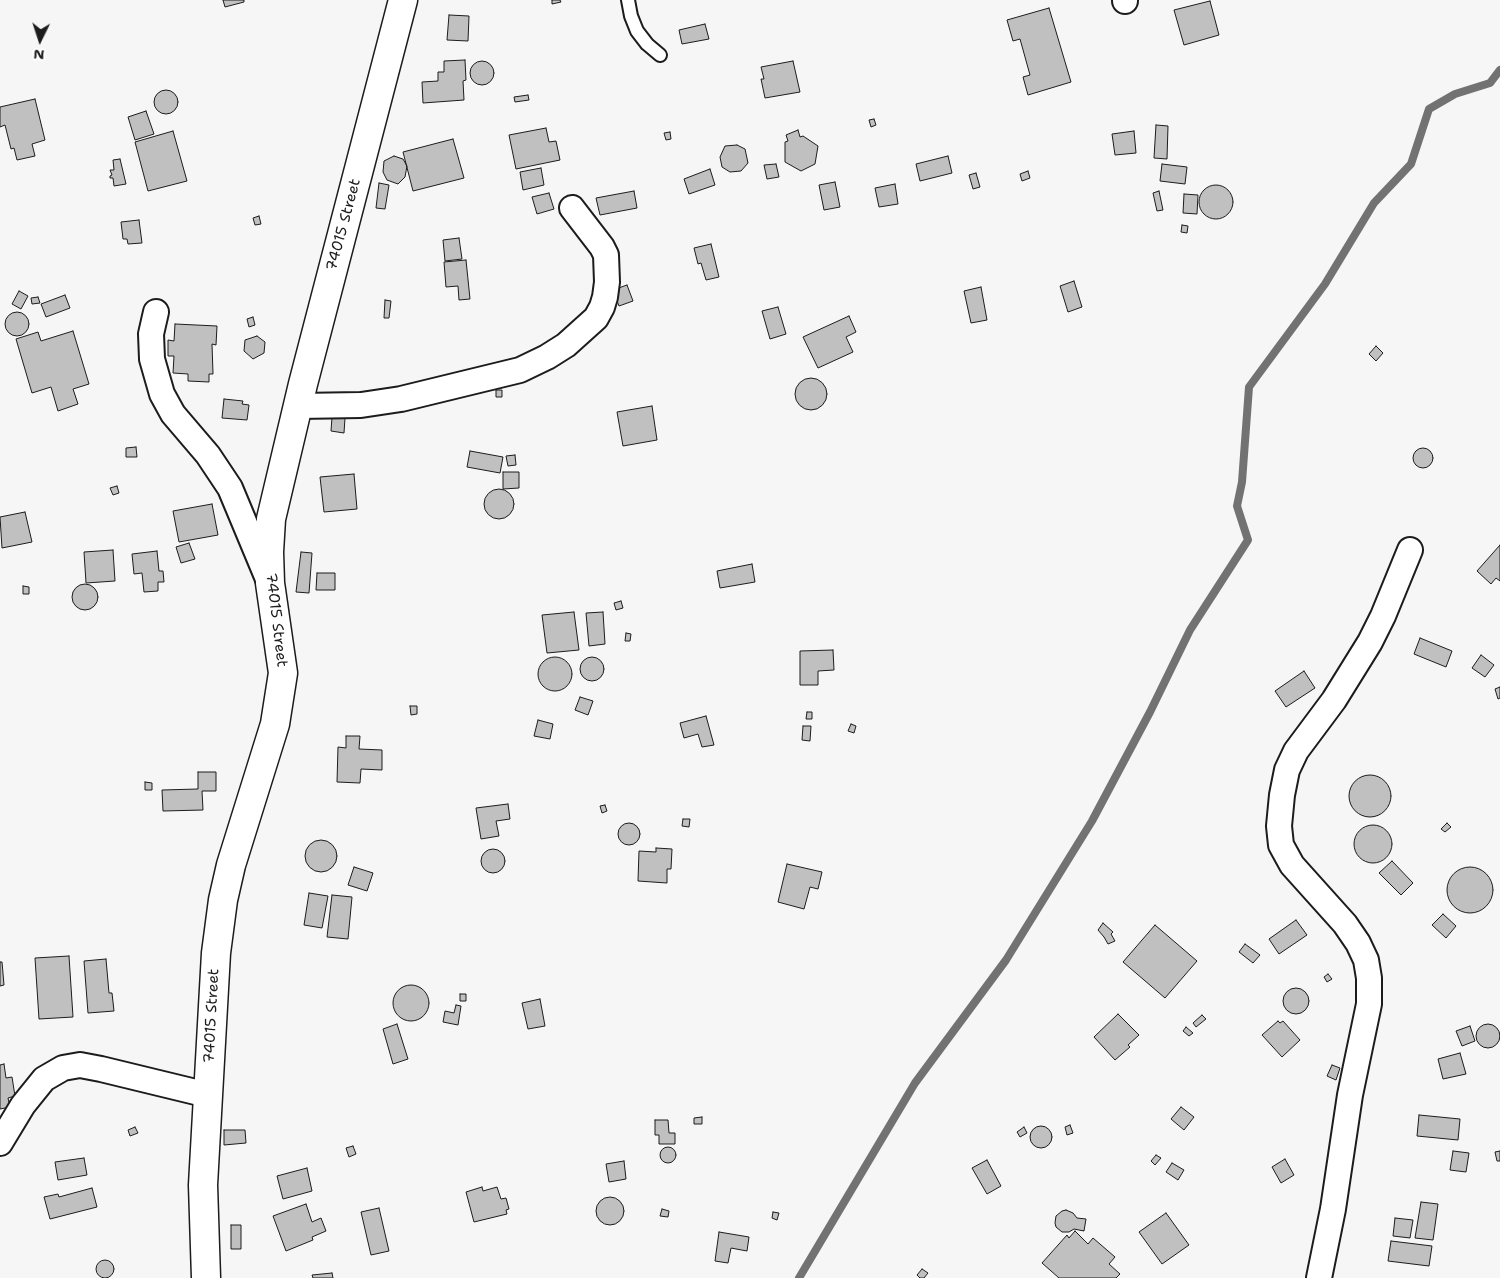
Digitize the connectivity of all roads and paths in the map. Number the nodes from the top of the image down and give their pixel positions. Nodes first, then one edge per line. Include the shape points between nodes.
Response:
1 (403, 0) edge
2 (628, 0) edge
3 (660, 55) dead end
4 (572, 208) dead end
5 (156, 312) dead end
6 (298, 406) junction
7 (1410, 550) dead end
8 (270, 583) junction
9 (208, 1095) junction
10 (0, 1143) edge
11 (206, 1278) edge
12 (1320, 1278) edge

1 - 6 street, 74015 Street
2 - 3 lane via 637,31
4 - 6 street via 606,255 607,282 602,307 596,318 566,345 520,370 401,399
5 - 8 street via 152,359 162,394 173,414 208,455 230,488
6 - 8 street, 74015 Street via 271,519
7 - 12 street via 1370,642 1334,700 1296,750 1287,770 1282,795 1281,845 1292,865 1350,931 1366,960 1369,978 1370,1004 1350,1095
8 - 9 street, 74015 Street via 283,673 280,700 223,900 216,953
9 - 10 street via 80,1065 63,1068 44,1080 23,1105
9 - 11 street, 74015 Street via 203,1185

